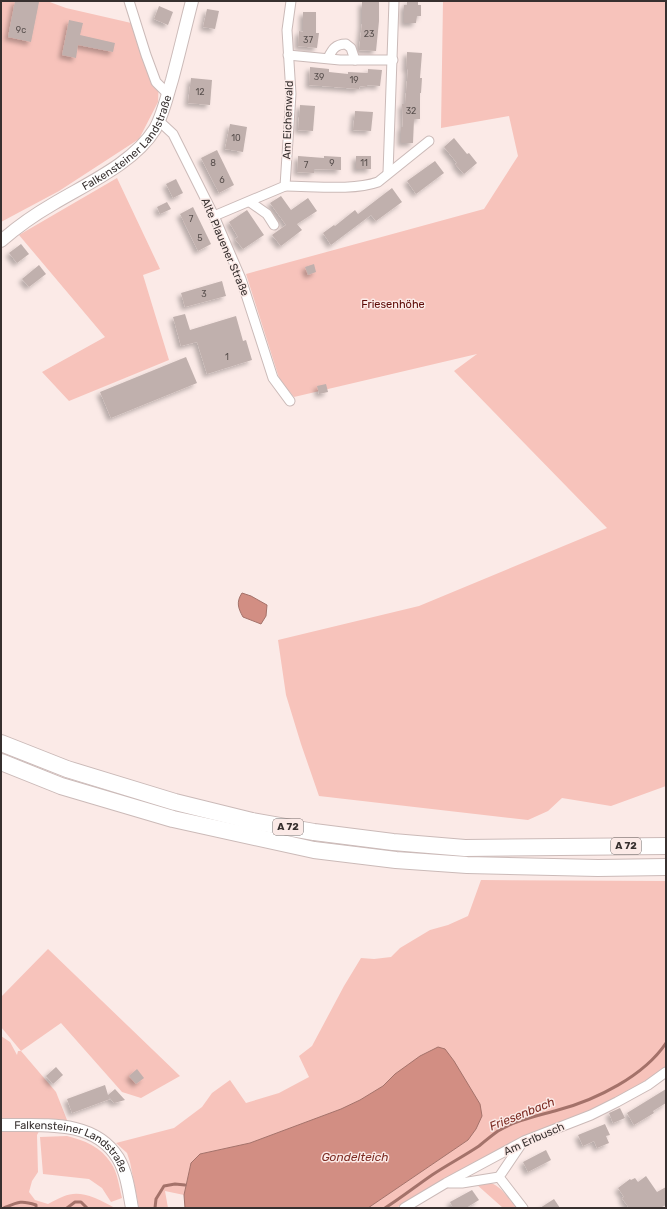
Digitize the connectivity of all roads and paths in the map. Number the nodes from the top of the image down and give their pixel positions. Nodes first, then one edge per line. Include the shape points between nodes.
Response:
1 (129, 1) edge
2 (192, 1) edge
3 (291, 1) edge
4 (394, 1) edge
5 (288, 55) junction
6 (328, 58) junction
7 (355, 60) junction
8 (393, 60) junction
9 (168, 94) junction
10 (159, 121) junction
11 (429, 141) dead end
12 (388, 173) junction
13 (285, 186) junction
14 (250, 202) junction
15 (214, 216) junction
16 (274, 225) dead end
17 (1, 241) edge
18 (290, 401) dead end
19 (1, 743) edge
20 (1, 762) edge
21 (666, 846) edge
22 (666, 867) edge
23 (666, 1072) edge
24 (1, 1126) edge
25 (524, 1141) junction
26 (499, 1177) junction
27 (446, 1183) junction
28 (132, 1208) edge
29 (404, 1208) edge
30 (523, 1208) edge

1 - 9 street via 156,82
2 - 9 main road, Falkensteiner Landstraße
3 - 5 street, Am Eichenwald via 287,30
4 - 8 street
5 - 6 street
5 - 13 street, Am Eichenwald via 291,94
6 - 7 street
6 - 7 street via 333,48 346,44 351,48
7 - 8 street
8 - 12 street
9 - 10 main road, Falkensteiner Landstraße
10 - 15 street, Alte Plauener Straße via 173,134
10 - 17 main road, Falkensteiner Landstraße via 146,141 134,153 102,176 26,221
11 - 12 street
12 - 13 street via 378,182 357,187
13 - 14 street
14 - 15 street
14 - 16 street via 267,214
15 - 18 street, Alte Plauener Straße via 241,279 273,378
19 - 21 highway, A 72 via 67,770 175,802 252,821 314,832 465,848
20 - 22 highway, A 72 via 61,786 173,819 314,850 396,860 459,864
23 - 25 street, Am Erlbusch via 648,1086 591,1115
24 - 28 main road, Falkensteiner Landstraße via 66,1126 97,1137 109,1146 119,1159
25 - 26 street
25 - 27 street, Am Erlbusch
26 - 27 street
26 - 30 street
27 - 29 street, Am Erlbusch

